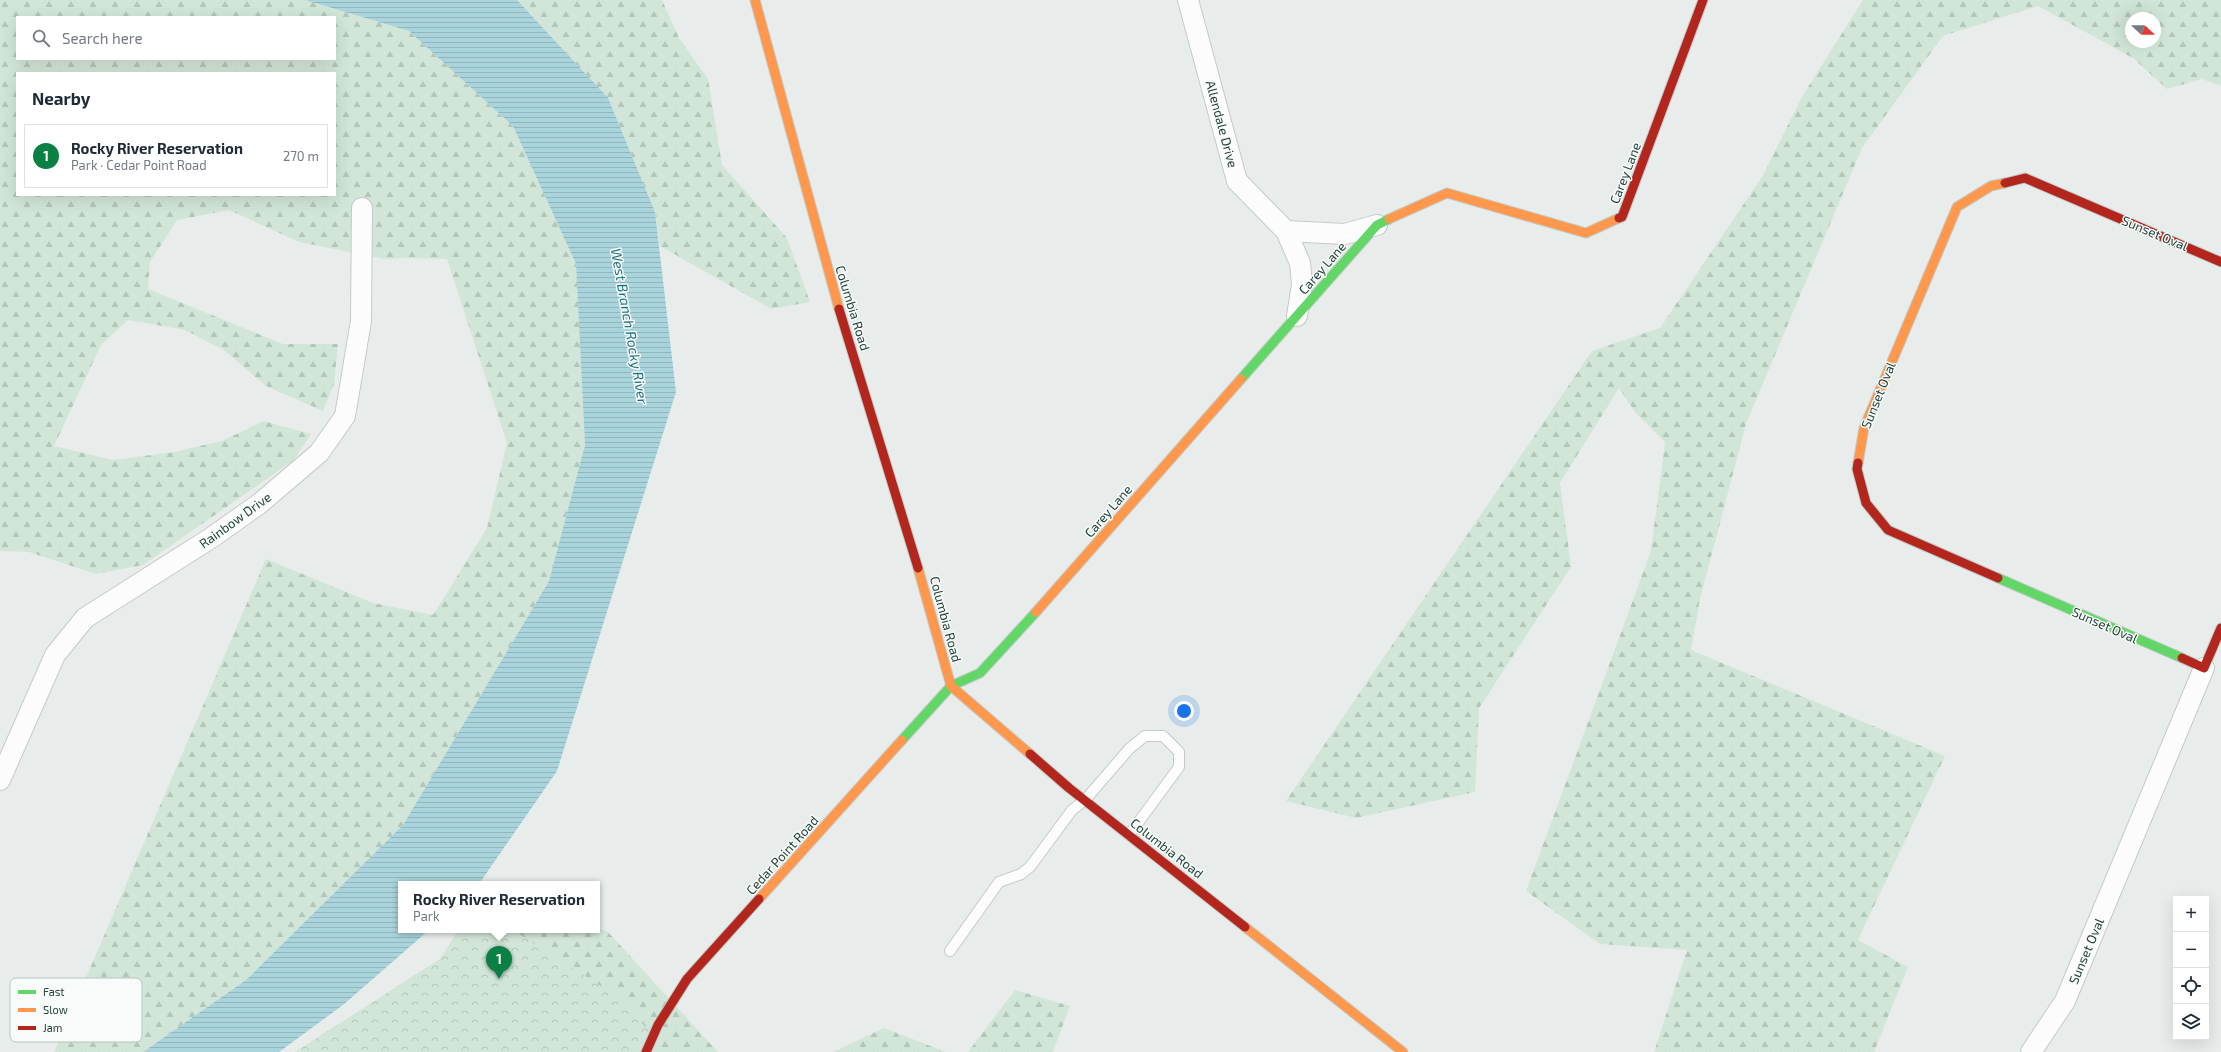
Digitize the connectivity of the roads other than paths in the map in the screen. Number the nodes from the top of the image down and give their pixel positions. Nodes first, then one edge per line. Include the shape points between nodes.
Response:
1 (755, 0) edge
2 (1188, 0) edge
3 (1702, 0) edge
4 (362, 208) dead end
5 (1377, 225) junction
6 (1286, 231) junction
7 (2221, 262) edge
8 (1297, 316) junction
9 (2221, 628) edge
10 (2204, 668) junction
11 (952, 686) junction
12 (0, 780) edge
13 (1085, 800) junction
14 (1129, 835) junction
15 (950, 951) dead end
16 (646, 1052) edge
17 (1403, 1052) edge
18 (2031, 1052) edge

1 - 11 street, Columbia Road via 830,282 912,542
2 - 6 street, Allendale Drive via 1237,181
3 - 5 street, Carey Lane via 1622,217 1586,233 1447,193
4 - 12 street, Rainbow Drive via 361,321 345,416 319,454 259,504 211,538 85,618 55,655
5 - 6 street via 1345,234
5 - 8 street, Carey Lane
6 - 8 street, Allendale Drive via 1300,263 1302,285
7 - 10 street, Sunset Oval via 2025,178 1991,186 1957,207 1864,428 1857,469 1866,503 1888,530
8 - 11 street, Carey Lane via 1014,636 980,672
9 - 10 street, Sunset Oval
10 - 18 street, Sunset Oval via 2065,1001
11 - 13 street, Columbia Road
11 - 16 street, Cedar Point Road via 687,979 658,1025
13 - 14 street, Columbia Road
13 - 14 lane via 1138,740 1145,736 1157,735 1169,740 1179,752 1179,767
13 - 15 lane via 1072,810 1030,867 1021,874 1000,882
14 - 17 street, Columbia Road

